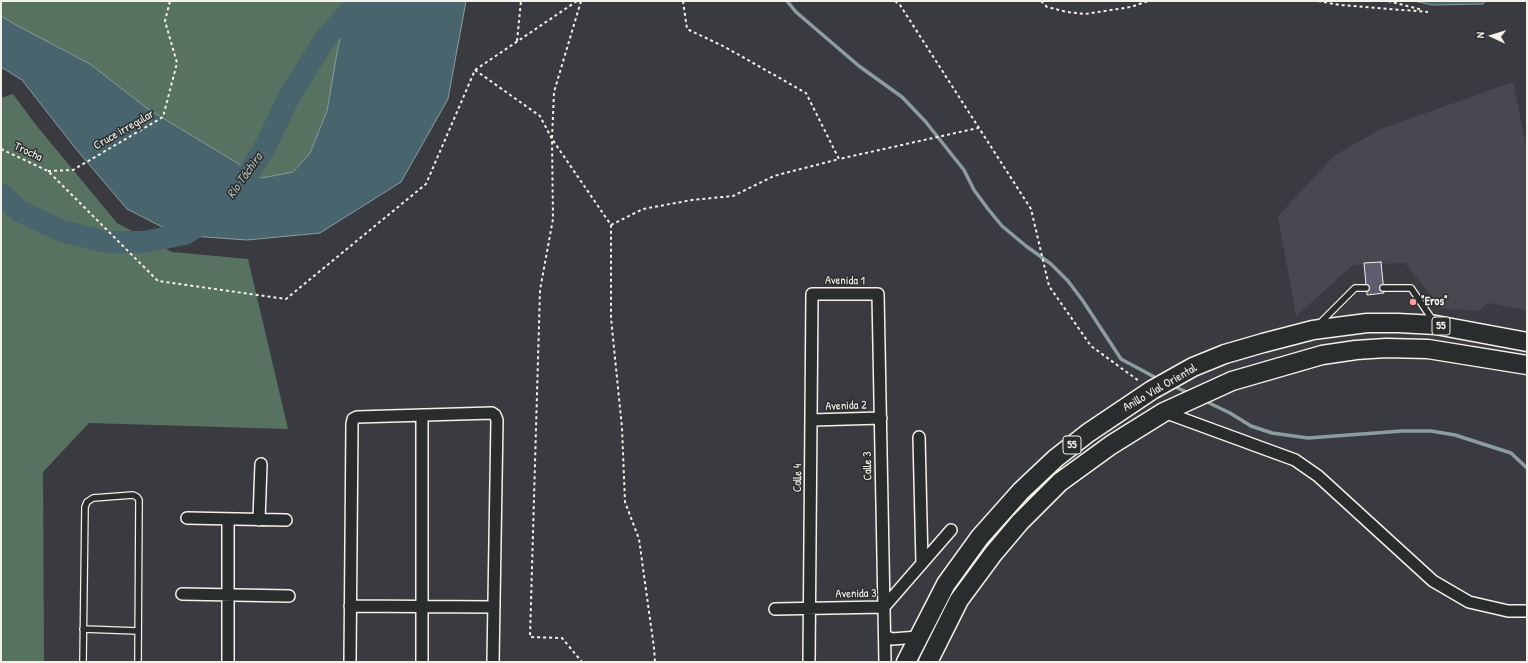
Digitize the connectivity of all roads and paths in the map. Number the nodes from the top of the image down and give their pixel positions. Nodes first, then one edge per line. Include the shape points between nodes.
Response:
1 (170, 1) edge
2 (521, 1) edge
3 (577, 1) edge
4 (581, 1) edge
5 (683, 1) edge
6 (895, 1) edge
7 (1041, 1) edge
8 (1148, 1) edge
9 (1318, 1) edge
10 (1388, 1) edge
11 (517, 41) junction
12 (475, 70) junction
13 (978, 128) junction
14 (552, 139) junction
15 (1, 149) edge
16 (839, 159) junction
17 (48, 171) junction
18 (611, 225) junction
19 (1366, 288) dead end
20 (1383, 288) dead end
21 (812, 294) joint
22 (878, 294) joint
23 (1436, 325) junction
24 (1316, 330) junction
25 (1527, 342) edge
26 (1527, 365) edge
27 (1152, 390) junction
28 (1164, 412) junction
29 (422, 414) junction
30 (881, 418) junction
31 (812, 420) junction
32 (919, 437) dead end
33 (261, 464) dead end
34 (187, 518) dead end
35 (228, 519) junction
36 (259, 520) junction
37 (286, 520) dead end
38 (951, 530) dead end
39 (922, 563) junction
40 (182, 594) dead end
41 (228, 595) junction
42 (289, 596) dead end
43 (350, 606) junction
44 (423, 606) junction
45 (493, 607) junction
46 (884, 607) junction
47 (775, 608) dead end
48 (809, 608) junction
49 (1527, 611) edge
50 (83, 629) junction
51 (138, 632) junction
52 (885, 636) junction
53 (918, 637) junction
54 (82, 662) edge
55 (138, 662) edge
56 (228, 662) edge
57 (350, 662) edge
58 (422, 662) edge
59 (493, 662) edge
60 (582, 662) edge
61 (655, 662) edge
62 (809, 662) edge
63 (885, 662) edge
64 (906, 662) edge
65 (928, 662) edge

1 - 17 path, Cruce irregular via 165,21 177,62 163,117 73,170
2 - 11 path
3 - 11 path
4 - 14 path via 554,92
5 - 16 path via 687,29 726,47 806,93
6 - 13 path
7 - 8 path via 1047,7 1085,14 1131,7
9 - 10 path via 1428,12
11 - 12 path
12 - 14 path via 540,116
12 - 17 path via 426,184 286,299 158,281
13 - 16 path
13 - 27 path via 1031,209 1049,286 1090,346
14 - 18 path
14 - 60 path via 553,219 540,290 530,637 562,638
15 - 17 path, Trocha
16 - 18 path via 774,176 733,196 643,209
18 - 61 path via 611,318 622,428 625,502 639,539
19 - 24 lane via 1355,288
20 - 23 lane via 1411,288
21 - 22 street, Avenida 1
21 - 31 street, Calle 4
22 - 30 street, Calle 3
23 - 24 highway, Anillo Vial Oriental / 55 via 1354,324
23 - 25 highway, Anillo Vial Oriental / 55
24 - 27 highway, Anillo Vial Oriental / 55 via 1225,354 1193,367
26 - 28 highway, Anillo Vial Oriental / 55 via 1428,349 1356,350 1322,355 1232,381
27 - 53 highway, Anillo Vial Oriental / 55 via 1088,433 1020,491 980,536 951,578
28 - 49 street via 1295,460 1318,476 1433,581 1469,602 1508,611
28 - 65 highway, Anillo Vial Oriental / 55 via 1110,445 1060,482 1020,522 959,600
29 - 43 street via 353,419
29 - 44 street
29 - 45 street via 492,413 497,420
30 - 31 street, Avenida 2
30 - 46 street, Calle 3
31 - 48 street, Calle 4
32 - 39 street
33 - 36 street
34 - 35 street
35 - 36 street
35 - 41 street
36 - 37 street
38 - 39 street, Avenida 3
39 - 46 street, Avenida 3
40 - 41 street
41 - 42 street
41 - 56 street
43 - 44 street
43 - 57 street
44 - 45 street
44 - 58 street
45 - 59 street
46 - 48 street, Avenida 3
46 - 52 street, Calle 3
47 - 48 street, Avenida 3
48 - 62 street, Calle 4
50 - 51 lane
50 - 51 lane via 85,507 93,498 133,495 139,500
50 - 54 lane
51 - 55 lane
52 - 53 street via 892,640
52 - 63 street, Calle 3
53 - 64 highway, Anillo Vial Oriental / 55

